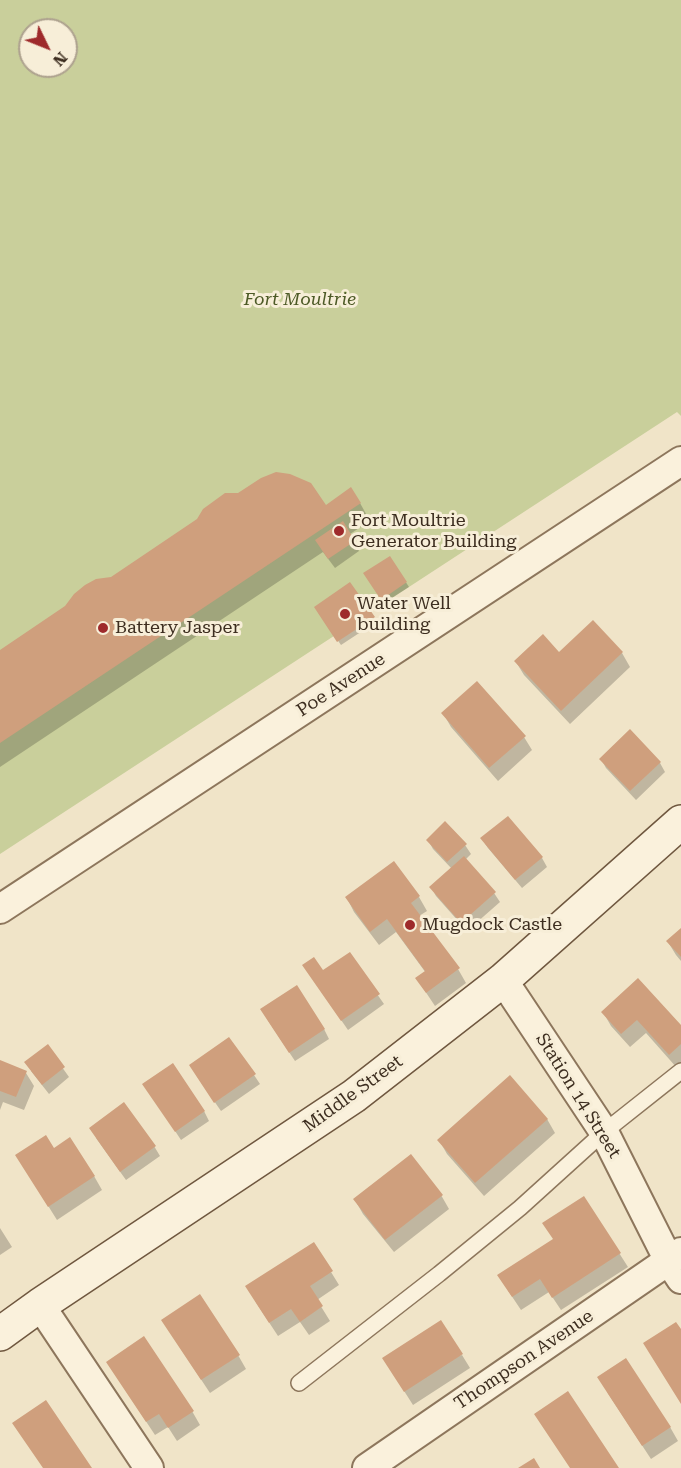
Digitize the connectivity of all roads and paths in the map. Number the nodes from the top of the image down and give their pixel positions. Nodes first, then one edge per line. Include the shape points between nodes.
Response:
1 (681, 461) edge
2 (681, 822) edge
3 (0, 909) edge
4 (503, 980) junction
5 (681, 1071) edge
6 (604, 1132) junction
7 (677, 1264) edge
8 (40, 1305) junction
9 (0, 1334) edge
10 (299, 1383) dead end
11 (149, 1468) edge
12 (367, 1468) edge

1 - 3 street, Poe Avenue
2 - 4 street, Middle Street
4 - 6 street, Station 14 Street
4 - 8 street, Middle Street via 354,1096
5 - 6 lane
6 - 7 street, Station 14 Street
6 - 10 lane via 520,1208
7 - 12 street, Thompson Avenue
8 - 9 street, Middle Street
8 - 11 street

